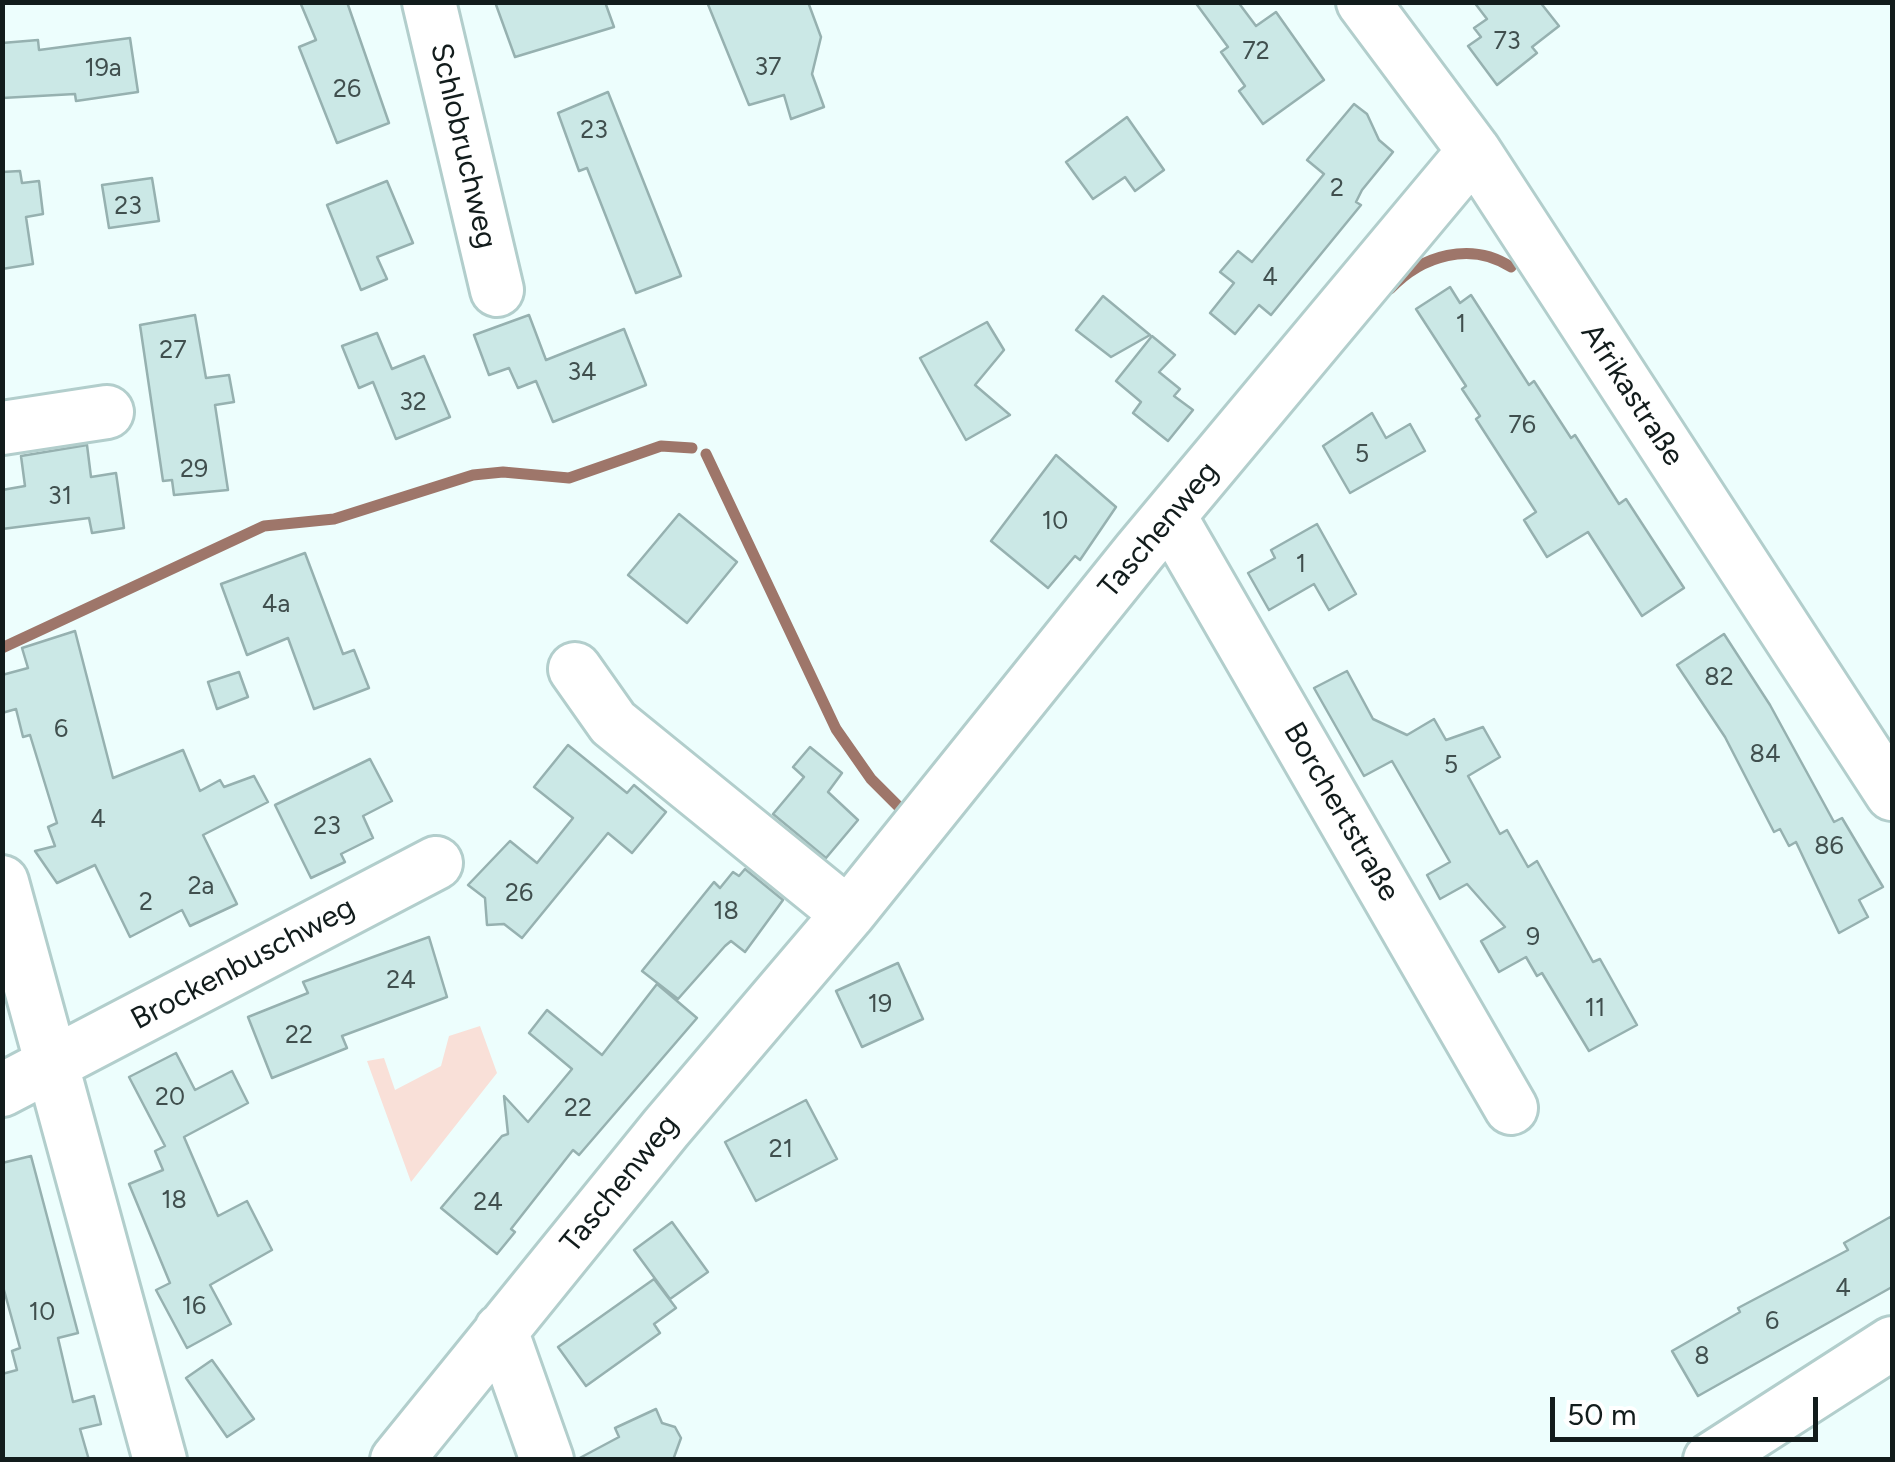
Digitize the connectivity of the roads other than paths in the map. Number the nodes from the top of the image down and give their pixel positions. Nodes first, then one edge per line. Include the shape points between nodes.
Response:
1 (429, 2) edge
2 (1363, 2) edge
3 (1474, 151) junction
4 (498, 290) dead end
5 (107, 412) dead end
6 (2, 428) edge
7 (1170, 517) junction
8 (575, 669) dead end
9 (1892, 794) edge
10 (436, 863) dead end
11 (2, 882) edge
12 (848, 914) junction
13 (50, 1065) junction
14 (2, 1090) edge
15 (1511, 1108) dead end
16 (500, 1330) junction
17 (1892, 1343) edge
18 (160, 1460) edge
19 (398, 1460) edge
20 (547, 1460) edge
21 (1710, 1460) edge

1 - 4 street, Schlobruchweg
2 - 3 street, Afrikastraße
3 - 7 street, Taschenweg
3 - 9 street, Afrikastraße
5 - 6 street
7 - 12 street, Taschenweg
7 - 15 street, Borchertstraße
8 - 12 street via 613,723
10 - 13 street, Brockenbuschweg
11 - 13 street
12 - 16 street, Taschenweg
13 - 14 street, Brockenbuschweg
13 - 18 street
16 - 19 street, Taschenweg
16 - 20 street
17 - 21 street

